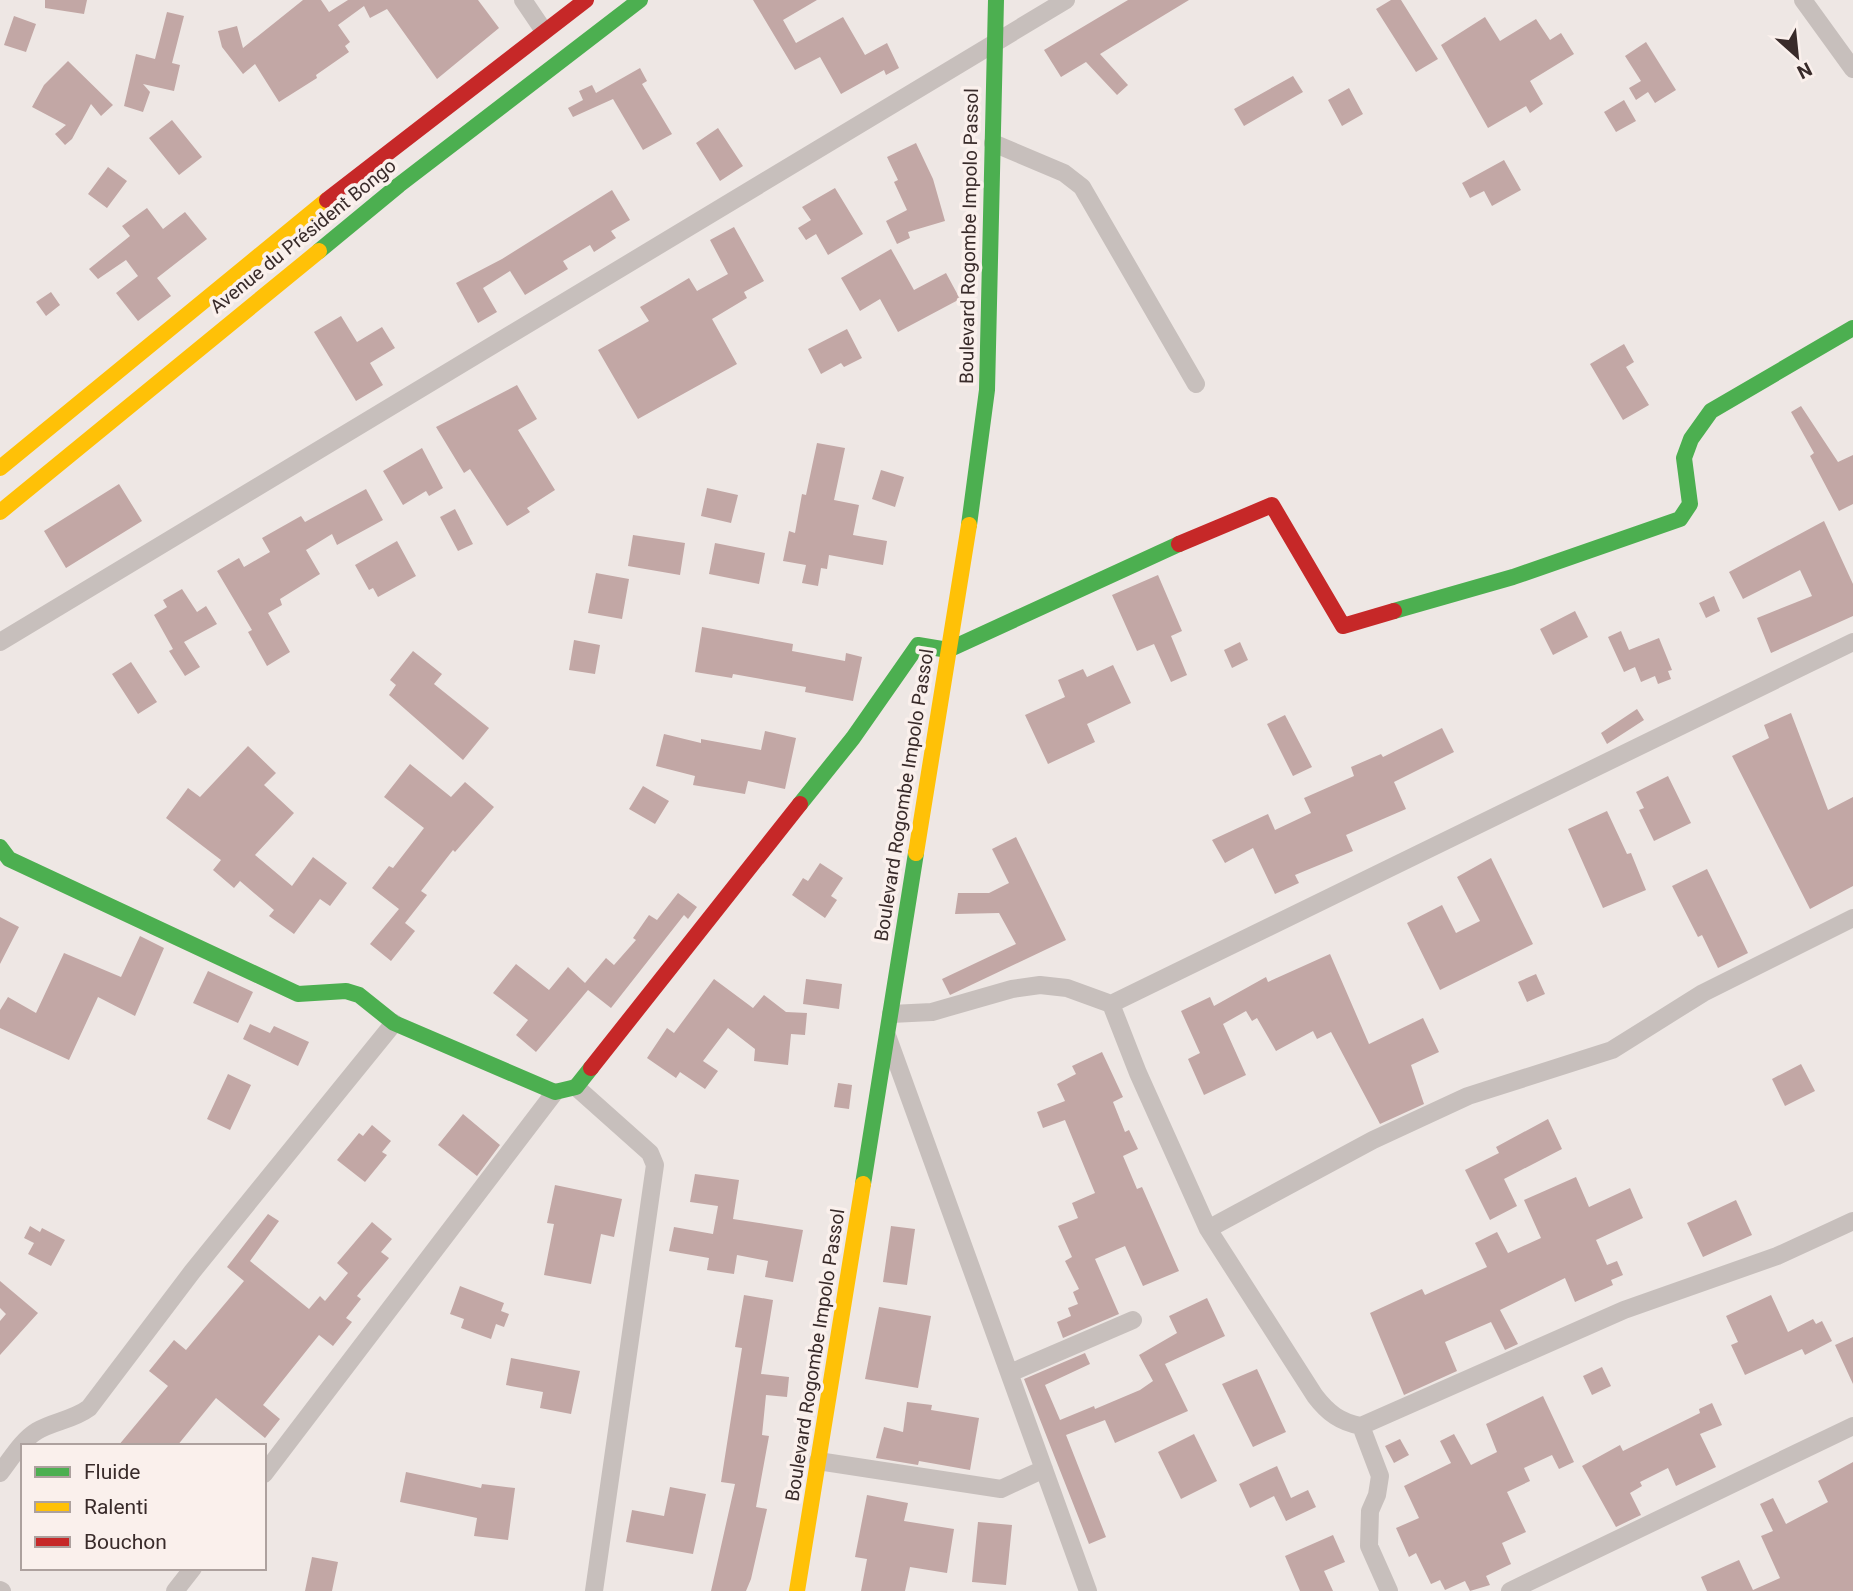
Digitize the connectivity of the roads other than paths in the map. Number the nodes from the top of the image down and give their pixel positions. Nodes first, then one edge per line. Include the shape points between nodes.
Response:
1 (523, 0) edge
2 (586, 0) edge
3 (640, 0) edge
4 (996, 0) edge
5 (1066, 0) edge
6 (1803, 0) edge
7 (544, 32) junction
8 (994, 41) junction
9 (1851, 58) edge
10 (993, 143) junction
11 (1853, 328) edge
12 (1196, 384) dead end
13 (0, 468) edge
14 (0, 512) edge
15 (0, 642) edge
16 (1853, 642) edge
17 (948, 650) junction
18 (3, 860) edge
19 (1853, 918) edge
20 (1111, 1004) junction
21 (891, 1014) junction
22 (394, 1023) junction
23 (888, 1038) junction
24 (576, 1087) junction
25 (555, 1091) junction
26 (1853, 1220) edge
27 (1208, 1229) junction
28 (1133, 1320) dead end
29 (1010, 1373) junction
30 (1362, 1426) junction
31 (1853, 1426) edge
32 (23, 1444) edge
33 (21, 1447) edge
34 (818, 1461) junction
35 (1044, 1469) junction
36 (266, 1471) edge
37 (0, 1473) edge
38 (192, 1570) edge
39 (176, 1591) edge
40 (594, 1591) edge
41 (797, 1591) edge
42 (1088, 1591) edge
43 (1389, 1591) edge
44 (1510, 1591) edge

1 - 7 street
2 - 7 street, Avenue du Président Bongo
3 - 14 street, Avenue du Président Bongo via 399,184
4 - 8 street, Boulevard Rogombe Impolo Passol
5 - 8 street
6 - 9 street
7 - 13 street, Avenue du Président Bongo via 377,159
8 - 10 street, Boulevard Rogombe Impolo Passol
8 - 15 street
10 - 12 street via 1065,173 1082,187
10 - 17 street, Boulevard Rogombe Impolo Passol via 986,404
11 - 17 street via 1711,411 1694,432 1683,460 1692,501 1687,513 1654,528 1513,577 1343,626 1272,505 1156,553
16 - 20 street
17 - 21 street, Boulevard Rogombe Impolo Passol
17 - 24 street via 918,645 853,738
18 - 22 street via 298,994 346,990 361,995
19 - 27 street via 1703,993 1612,1050 1468,1096 1373,1140
20 - 21 street via 1068,988 1040,985 932,1013
20 - 27 street
21 - 23 street, Boulevard Rogombe Impolo Passol
22 - 25 street
22 - 32 street via 192,1272 89,1408 39,1430
23 - 29 street
23 - 34 street, Boulevard Rogombe Impolo Passol
24 - 25 street
24 - 40 street via 650,1153 655,1165
25 - 36 street
26 - 30 street via 1777,1256 1624,1310
27 - 30 street via 1321,1403 1344,1423
28 - 29 street
29 - 35 street
30 - 43 street via 1380,1476 1370,1511 1369,1546
31 - 44 street
33 - 37 street
34 - 35 street via 1001,1489
34 - 41 street, Boulevard Rogombe Impolo Passol
35 - 42 street
38 - 39 street

